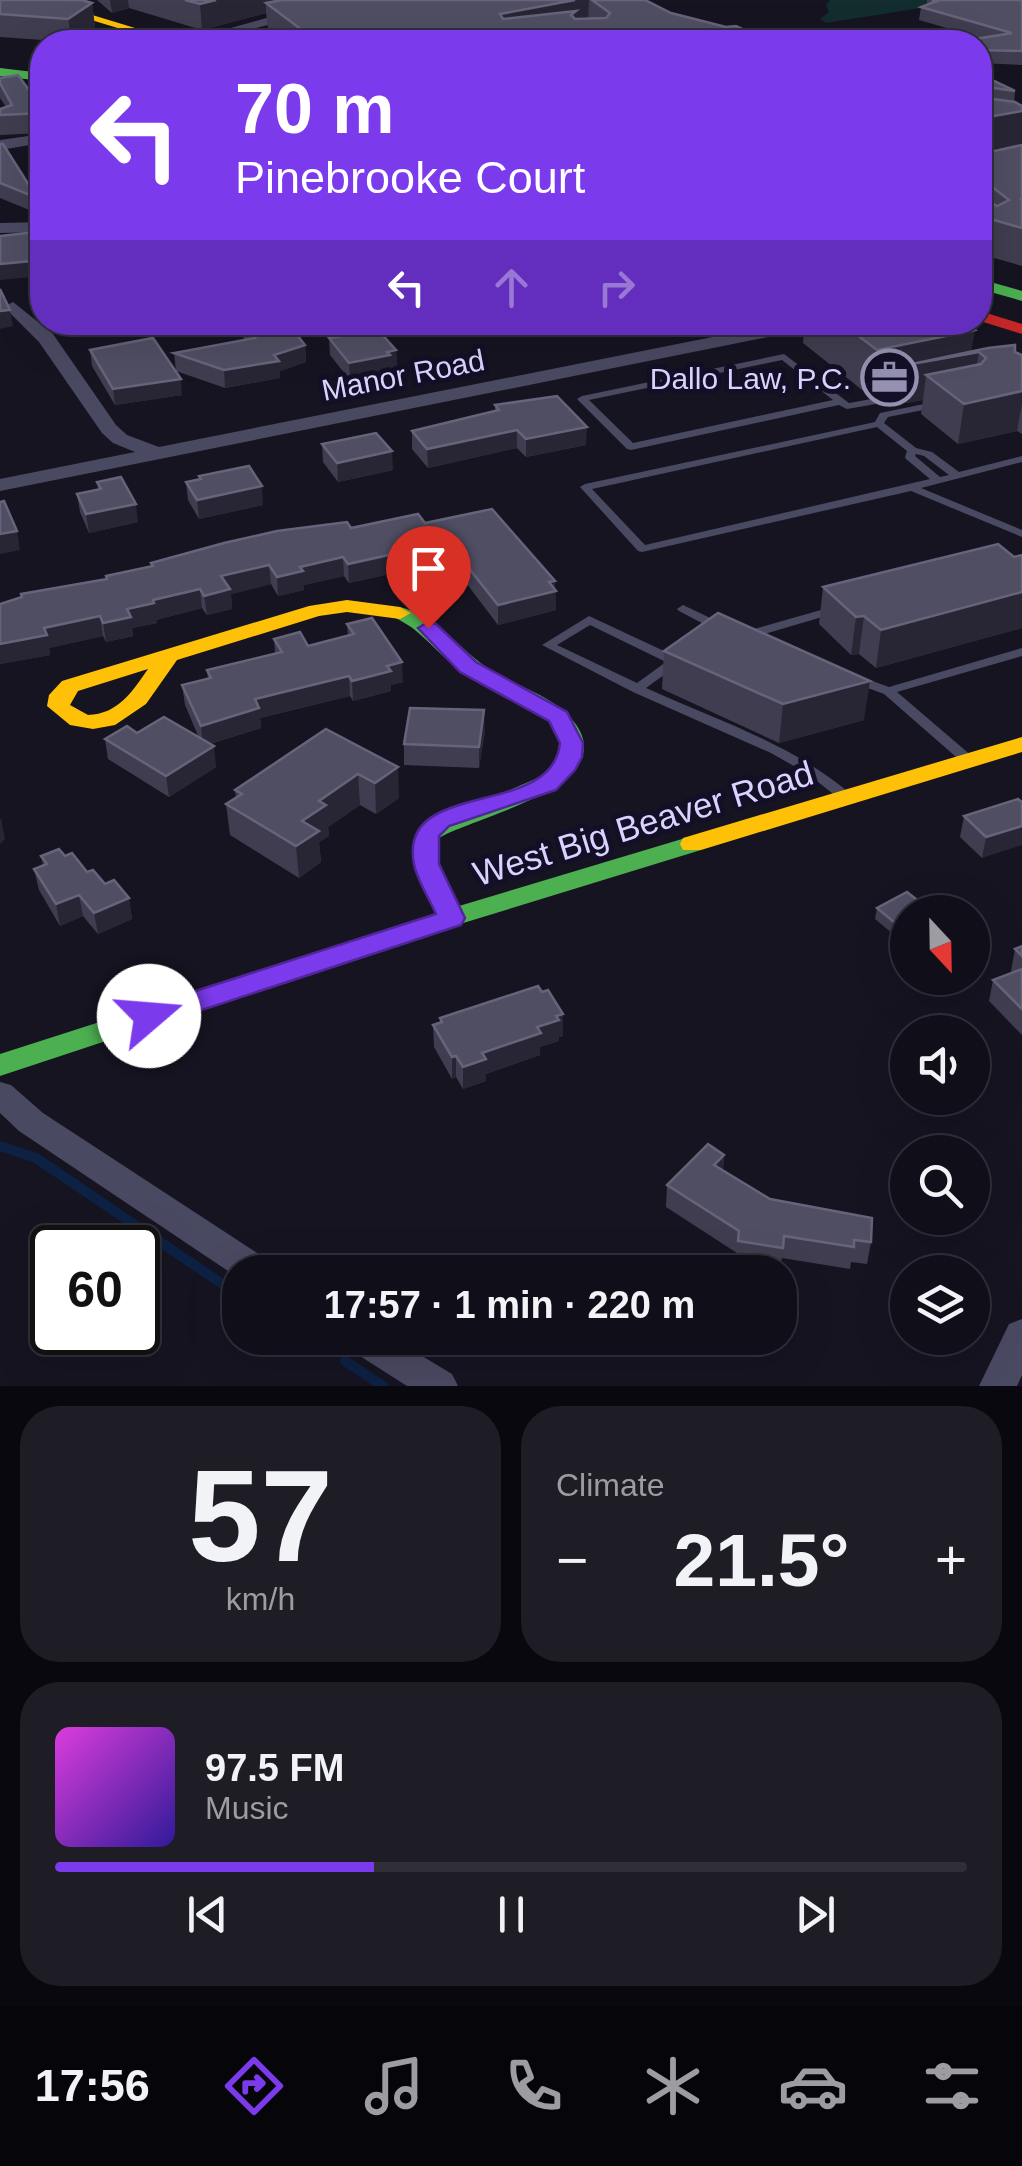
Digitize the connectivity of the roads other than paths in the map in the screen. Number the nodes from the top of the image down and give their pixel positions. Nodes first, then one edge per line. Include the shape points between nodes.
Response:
1 (31, 0) edge
2 (307, 12) edge
3 (134, 30) edge
4 (235, 30) edge
5 (0, 52) edge
6 (30, 56) edge
7 (0, 72) edge
8 (30, 76) edge
9 (30, 141) edge
10 (0, 144) edge
11 (30, 227) edge
12 (0, 228) edge
13 (992, 287) edge
14 (1022, 296) edge
15 (14, 306) dead end
16 (992, 320) edge
17 (30, 322) edge
18 (1022, 330) edge
19 (43, 335) edge
20 (716, 335) edge
21 (754, 335) edge
22 (725, 341) junction
23 (929, 391) edge
24 (954, 400) edge
25 (839, 402) junction
26 (879, 424) junction
27 (120, 440) junction
28 (912, 450) junction
29 (161, 455) junction
30 (1022, 460) edge
31 (98, 466) junction
32 (956, 475) junction
33 (937, 480) junction
34 (0, 485) edge
35 (912, 488) junction
36 (1022, 534) edge
37 (854, 604) edge
38 (683, 609) dead end
39 (740, 637) junction
40 (759, 644) edge
41 (1022, 652) edge
42 (168, 657) dead end
43 (833, 671) edge
44 (637, 689) junction
45 (888, 691) junction
46 (1022, 744) edge
47 (968, 760) junction
48 (846, 798) junction
49 (452, 918) junction
50 (0, 1065) edge
51 (0, 1094) edge
52 (232, 1255) edge
53 (1022, 1335) edge
54 (389, 1355) edge
55 (439, 1386) edge
56 (998, 1386) edge

1 - 3 main road
2 - 4 street
5 - 6 main road
7 - 8 main road
9 - 10 street
11 - 12 street
13 - 14 main road
15 - 17 street
16 - 18 main road
19 - 27 street
20 - 22 lane
21 - 22 street, Manor Road
22 - 29 street, Manor Road
23 - 25 lane via 860,406
24 - 26 lane via 884,415
25 - 25 lane via 784,357 582,399 631,448
26 - 28 lane
26 - 35 lane via 585,487 642,549
27 - 29 street
27 - 31 street
28 - 32 lane
28 - 33 lane via 910,457
29 - 31 street, Manor Road
30 - 32 lane
31 - 34 street, Manor Road
32 - 33 lane
33 - 35 lane
35 - 36 lane
37 - 39 lane
38 - 39 lane
39 - 40 lane
41 - 45 lane
42 - 49 main road via 304,614 389,610 412,616 468,667 559,717 572,743 555,778 440,821 426,834 426,864
43 - 45 lane
44 - 44 lane via 608,676 548,645 589,620 674,661
44 - 48 lane via 806,766
45 - 47 lane
46 - 47 main road, West Big Beaver Road
47 - 48 main road, West Big Beaver Road
48 - 49 main road, West Big Beaver Road
49 - 50 main road, West Big Beaver Road
51 - 52 street via 31,1122
53 - 56 street
54 - 55 street

